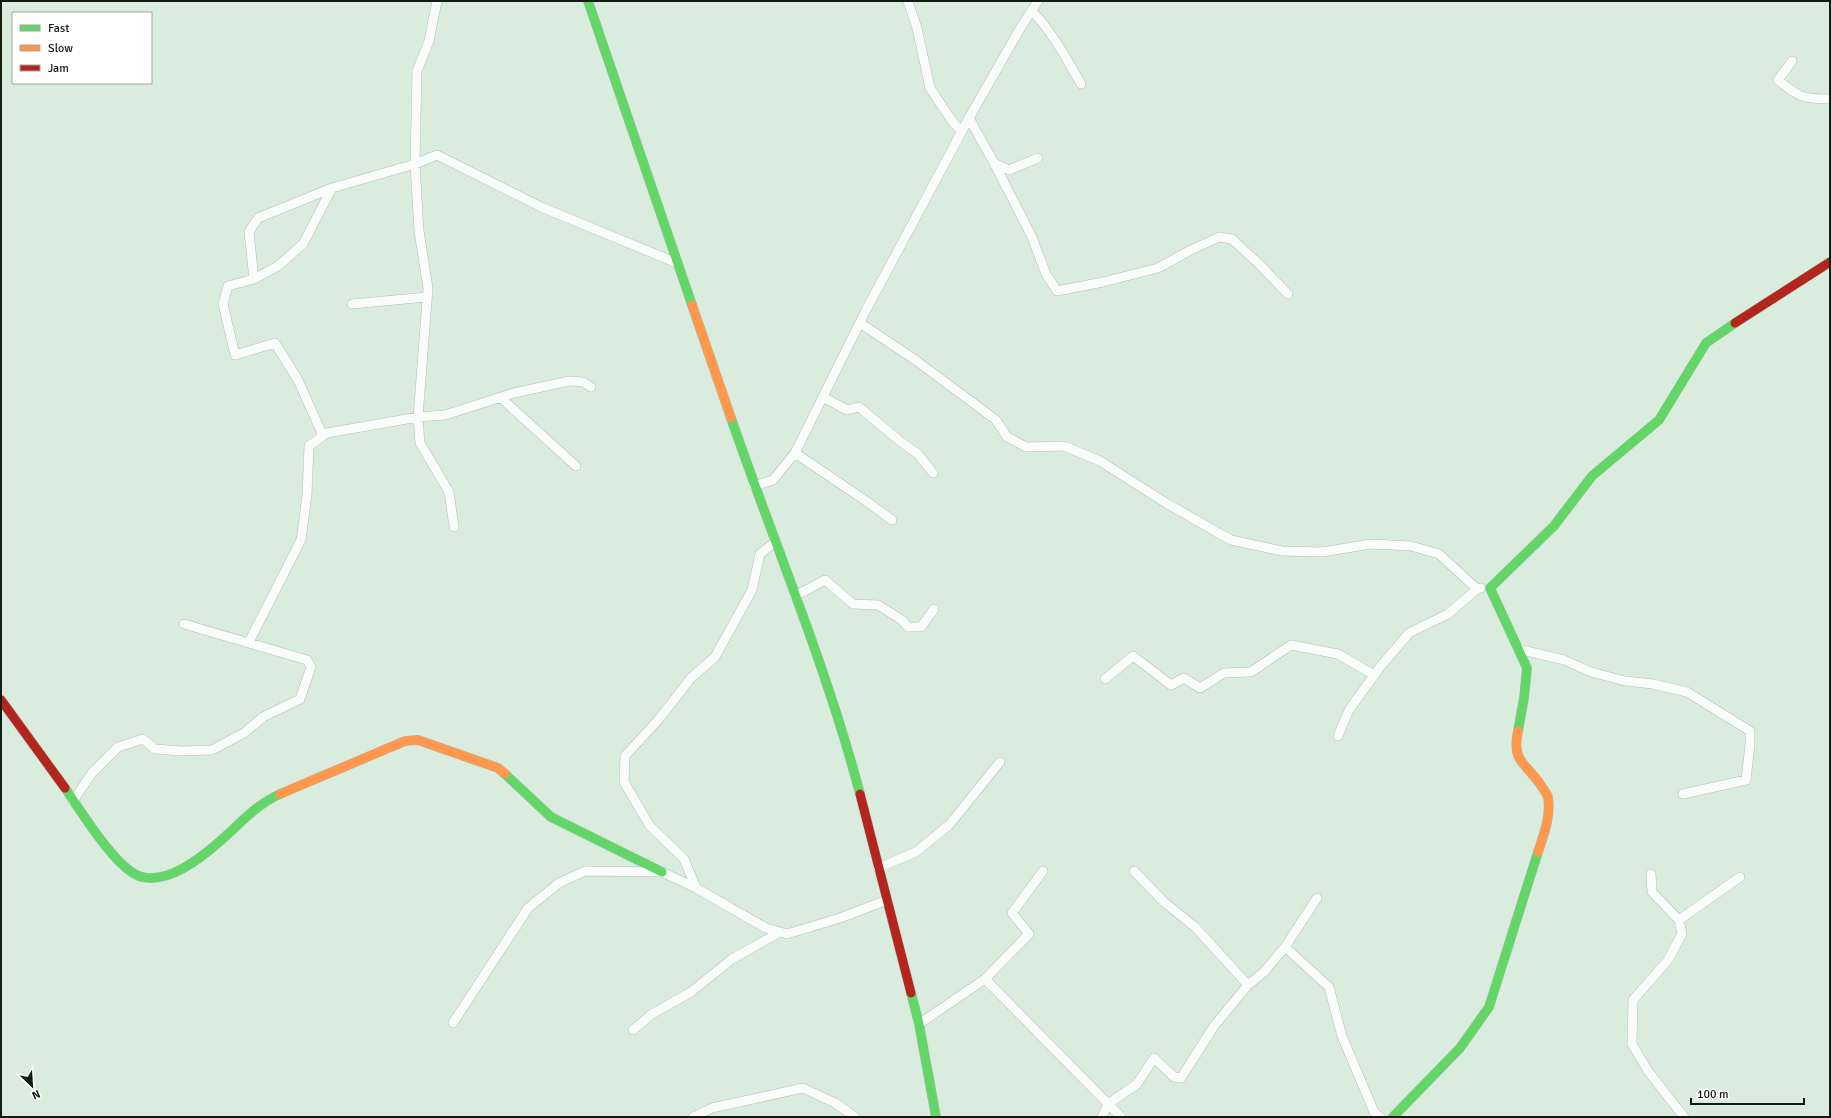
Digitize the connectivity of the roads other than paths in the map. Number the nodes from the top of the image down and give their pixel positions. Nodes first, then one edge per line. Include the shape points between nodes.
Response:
1 (437, 1) edge
2 (588, 1) edge
3 (908, 1) edge
4 (1038, 1) edge
5 (1032, 11) junction
6 (1792, 61) dead end
7 (1081, 84) dead end
8 (1830, 99) edge
9 (969, 118) junction
10 (962, 132) junction
11 (1038, 158) dead end
12 (994, 162) junction
13 (415, 164) junction
14 (332, 188) junction
15 (1830, 262) edge
16 (677, 263) junction
17 (254, 279) junction
18 (1288, 294) dead end
19 (427, 297) junction
20 (352, 304) dead end
21 (860, 323) junction
22 (591, 387) dead end
23 (823, 397) junction
24 (501, 398) junction
25 (418, 417) junction
26 (323, 436) junction
27 (795, 453) junction
28 (576, 466) dead end
29 (933, 473) dead end
30 (754, 486) junction
31 (892, 520) dead end
32 (454, 527) dead end
33 (775, 542) junction
34 (1490, 588) junction
35 (1476, 589) junction
36 (795, 596) junction
37 (934, 609) dead end
38 (184, 624) dead end
39 (249, 642) junction
40 (1518, 649) junction
41 (1374, 675) junction
42 (1106, 679) dead end
43 (1, 700) edge
44 (1338, 736) dead end
45 (1000, 762) dead end
46 (1683, 794) dead end
47 (73, 801) junction
48 (878, 868) junction
49 (1043, 870) dead end
50 (1134, 871) dead end
51 (662, 872) junction
52 (1651, 874) dead end
53 (1740, 877) dead end
54 (696, 888) junction
55 (1317, 898) dead end
56 (887, 900) junction
57 (1679, 920) junction
58 (780, 932) junction
59 (1285, 947) junction
60 (985, 979) junction
61 (1248, 985) junction
62 (453, 1024) dead end
63 (919, 1024) junction
64 (633, 1030) dead end
65 (1108, 1104) junction
66 (693, 1117) edge
67 (855, 1117) edge
68 (936, 1117) edge
69 (1102, 1117) edge
70 (1122, 1117) edge
71 (1380, 1117) edge
72 (1393, 1117) edge
73 (1684, 1117) edge

1 - 13 street via 429,41 417,71
2 - 16 street
3 - 10 street via 917,28 930,88
4 - 5 street
5 - 7 street via 1059,44
5 - 9 street
6 - 8 street via 1778,80 1793,93 1806,99
9 - 10 street
9 - 12 street
10 - 21 street
11 - 12 street via 1009,170
12 - 18 street via 1032,237 1046,274 1057,291 1158,268 1189,250 1219,237 1232,239
13 - 14 street
13 - 16 street via 437,155 541,207
13 - 19 street via 419,231 428,288
14 - 17 street via 303,244 278,266
14 - 17 street via 258,218 249,232
15 - 34 street via 1706,343 1659,420 1592,476 1554,526
16 - 30 street
17 - 26 street via 228,286 223,304 236,355 275,343 298,380
19 - 20 street
19 - 25 street
21 - 23 street
21 - 35 street via 914,359 996,420 1007,437 1026,447 1064,446 1100,461 1231,540 1282,551 1322,552 1371,544 1411,546 1439,554
22 - 24 street via 583,382 569,381
23 - 27 street
23 - 29 street via 847,410 858,407 918,454
24 - 25 street via 445,415
24 - 28 street
25 - 26 street via 357,427
25 - 32 street via 420,443 449,492
26 - 39 street via 309,446 308,495 301,540
27 - 30 street via 772,480
27 - 31 street
30 - 33 street
33 - 36 street
33 - 54 street via 760,554 752,590 715,657 691,678 659,719 625,756 624,782 650,826 684,859
34 - 35 street
34 - 40 street
35 - 41 street via 1448,614 1408,633
36 - 37 street via 824,580 853,604 878,605 902,620 908,627 921,628
36 - 48 street via 846,741
38 - 39 street
39 - 47 street via 307,660 311,667 300,699 263,717 244,733 212,750 155,749 143,739 118,747 92,774
40 - 46 street via 1564,660 1591,672 1624,681 1653,684 1687,692 1750,731 1746,780
40 - 72 street via 1528,668 1515,744 1519,760 1537,779 1548,796 1547,824 1490,1007 1460,1048
41 - 42 street via 1338,654 1291,646 1251,672 1224,672 1200,688 1184,678 1171,685 1133,656
41 - 44 street via 1349,710
43 - 47 street
45 - 48 street via 949,825 916,852
47 - 51 street via 118,860 134,874 161,877 182,869 217,844 248,814 276,796 387,748 405,741 418,740 498,768 551,817
48 - 56 street
49 - 60 street via 1012,913 1029,934
50 - 61 street via 1164,902 1195,927
51 - 54 street
51 - 62 street via 585,871 559,883 528,908
52 - 57 street via 1652,892
53 - 57 street
54 - 58 street via 766,928
55 - 59 street
56 - 58 street via 787,934
56 - 63 street
57 - 73 street via 1682,934 1668,960 1633,1000 1632,1044 1648,1071
58 - 64 street via 732,959 691,992 652,1014
59 - 61 street via 1264,972
59 - 71 street via 1329,987 1342,1036 1374,1112
60 - 63 street
60 - 65 street
61 - 65 street via 1214,1026 1181,1078 1174,1077 1154,1058 1137,1084
63 - 68 street
65 - 69 street
65 - 70 street
66 - 67 street via 712,1108 803,1088 835,1103

